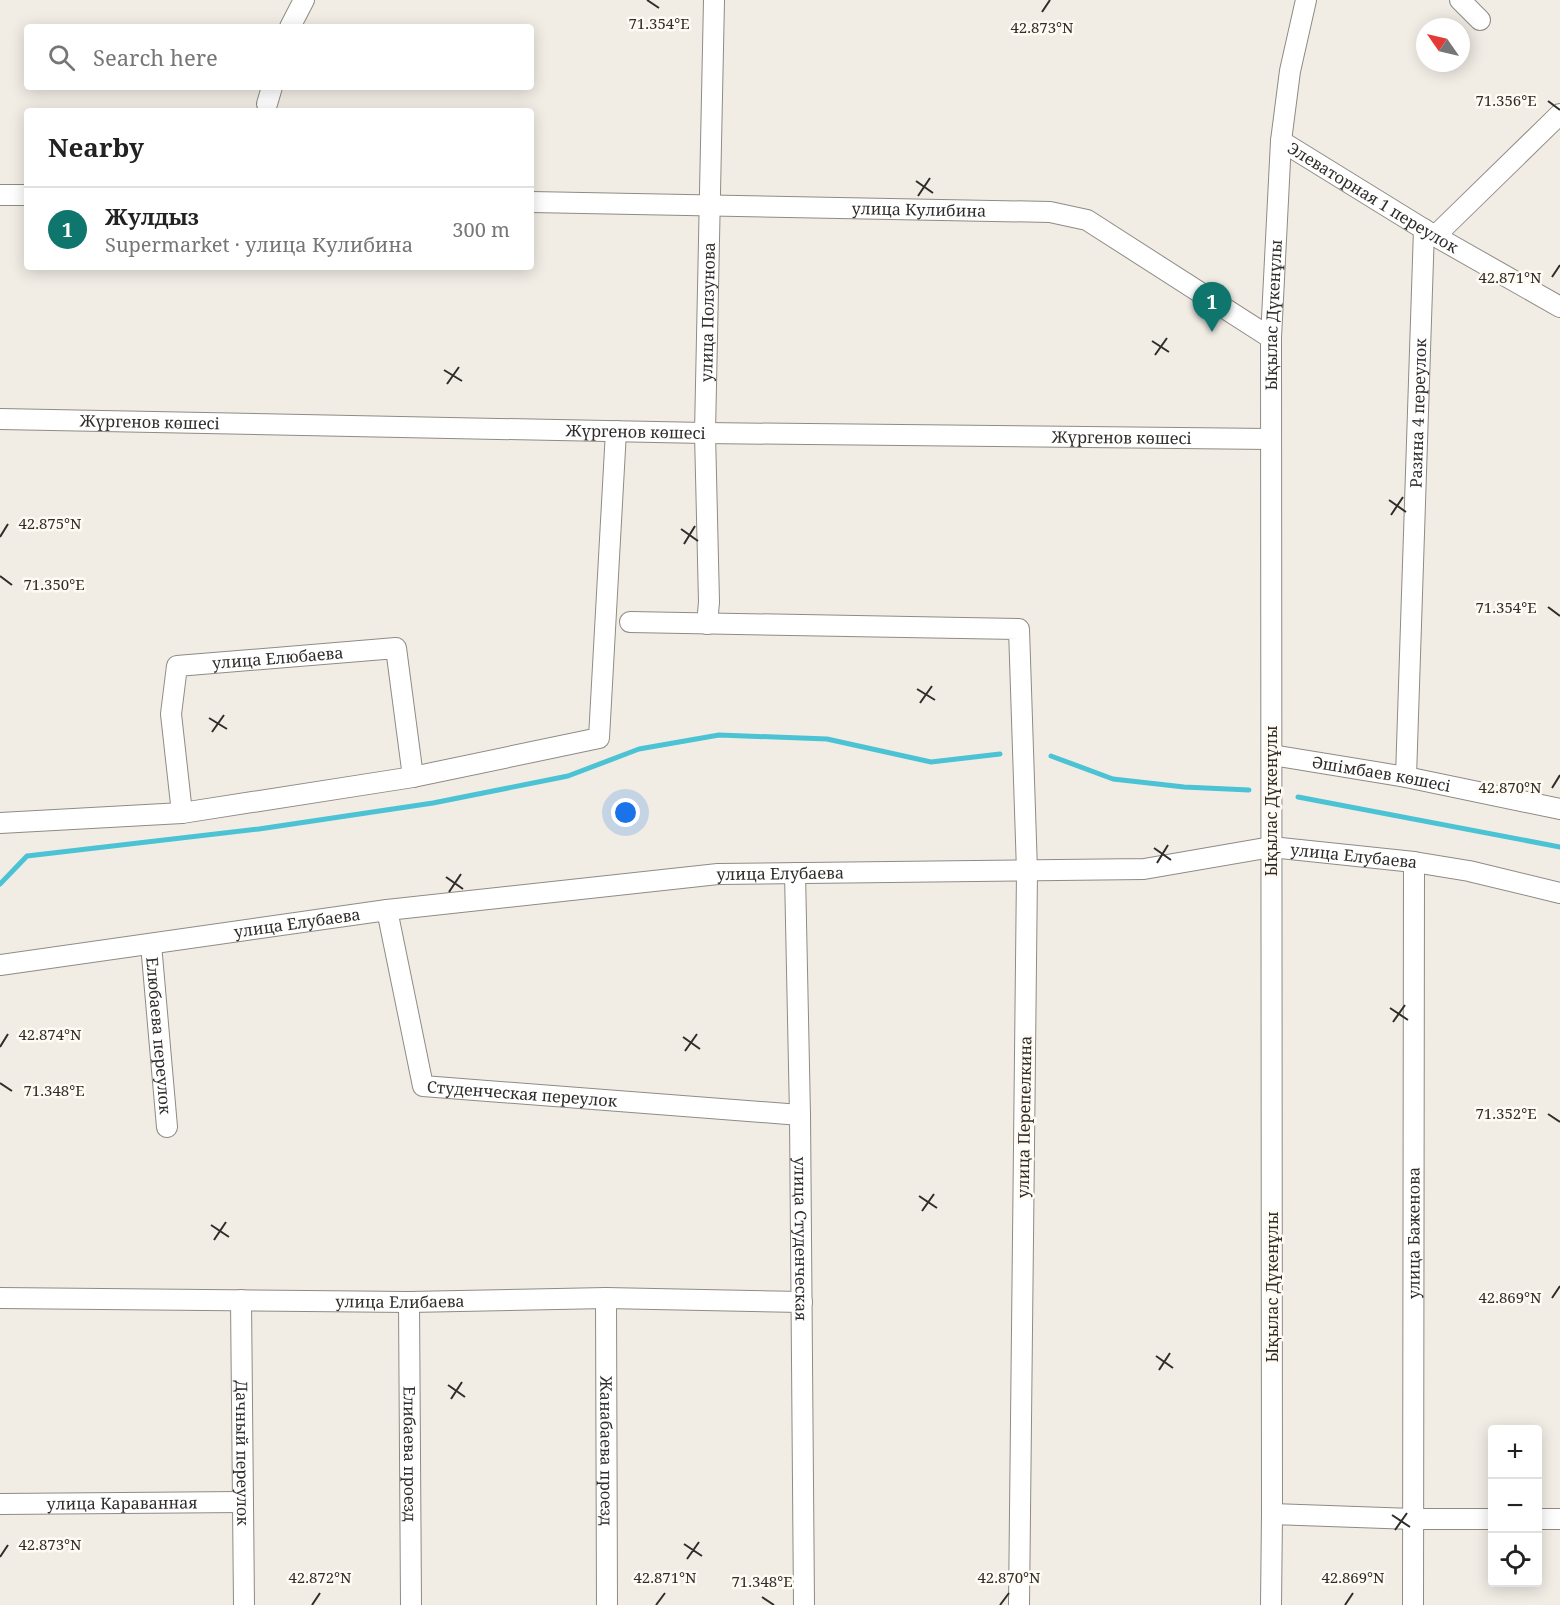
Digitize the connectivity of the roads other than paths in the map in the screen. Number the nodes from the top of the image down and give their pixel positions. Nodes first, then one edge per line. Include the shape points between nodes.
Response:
1 (304, 0) edge
2 (714, 0) edge
3 (1306, 0) edge
4 (1460, 0) edge
5 (1480, 20) dead end
6 (292, 24) edge
7 (1560, 114) edge
8 (1281, 141) junction
9 (0, 195) edge
10 (24, 195) edge
11 (534, 201) edge
12 (710, 204) junction
13 (1429, 233) junction
14 (1560, 307) edge
15 (1271, 338) junction
16 (0, 419) edge
17 (616, 431) junction
18 (705, 433) junction
19 (1271, 439) junction
20 (630, 622) dead end
21 (707, 624) junction
22 (1272, 755) junction
23 (413, 777) junction
24 (1406, 777) junction
25 (1560, 809) edge
26 (182, 813) junction
27 (0, 823) edge
28 (1271, 847) junction
29 (1414, 862) junction
30 (1027, 871) junction
31 (795, 873) junction
32 (1560, 893) edge
33 (387, 910) junction
34 (151, 944) junction
35 (0, 965) edge
36 (800, 1115) junction
37 (167, 1127) dead end
38 (0, 1298) edge
39 (606, 1298) junction
40 (241, 1300) junction
41 (409, 1302) junction
42 (802, 1302) junction
43 (242, 1502) junction
44 (0, 1504) edge
45 (1272, 1514) junction
46 (1413, 1519) junction
47 (1488, 1519) edge
48 (1542, 1519) edge
49 (1560, 1519) edge
50 (244, 1605) edge
51 (411, 1605) edge
52 (608, 1605) edge
53 (804, 1605) edge
54 (1019, 1605) edge
55 (1271, 1605) edge
56 (1413, 1605) edge

1 - 6 street
2 - 12 street, улица Ползунова
3 - 8 street, Ықылас Дүкенұлы via 1290,71
4 - 5 street
7 - 13 street
8 - 13 street, Элеваторная 1 переулок
8 - 15 street, Ықылас Дүкенұлы
9 - 10 street
11 - 12 street, улица Кулибина
12 - 15 street, улица Кулибина via 1050,212 1087,220
12 - 18 street, улица Ползунова
13 - 14 street, Элеваторная 1 переулок
13 - 24 street, Разина 4 переулок
15 - 19 street, Ықылас Дүкенұлы
16 - 17 street, Жүргенов көшесі
17 - 18 street, Жүргенов көшесі
17 - 23 street via 599,738
18 - 19 street, Жүргенов көшесі
18 - 21 street, улица Ползунова
19 - 22 street, Ықылас Дүкенұлы
20 - 21 street
21 - 30 street, улица Перепелкина via 1019,629
22 - 24 street, Әшімбаев көшесі
22 - 28 street, Ықылас Дүкенұлы
23 - 26 street
23 - 26 street, улица Елюбаева via 396,648 177,666 171,714
24 - 25 street, Әшімбаев көшесі
26 - 27 street
28 - 29 street, улица Елубаева
28 - 30 street, улица Елубаева via 1144,869
28 - 45 street, Ықылас Дүкенұлы
29 - 32 street, улица Елубаева
29 - 46 street, улица Баженова
30 - 31 street, улица Елубаева
30 - 54 street, улица Перепелкина
31 - 33 street, улица Елубаева via 718,874
31 - 36 street, улица Студенческая
33 - 34 street, улица Елубаева
33 - 36 street, Студенческая переулок via 423,1086
34 - 35 street, улица Елубаева
34 - 37 street, Елюбаева переулок
36 - 42 street, улица Студенческая
38 - 40 street, улица Елибаева
39 - 41 street, улица Елибаева
39 - 42 street, улица Елибаева
39 - 52 street, Жанабаева проезд
40 - 41 street, улица Елибаева
40 - 43 street, Дачный переулок
41 - 51 street, Елибаева проезд
42 - 53 street, улица Студенческая
43 - 44 street, улица Караванная
43 - 50 street, Дачный переулок
45 - 46 street
45 - 55 street, Ықылас Дүкенұлы
46 - 47 street
46 - 56 street, улица Баженова
48 - 49 street

